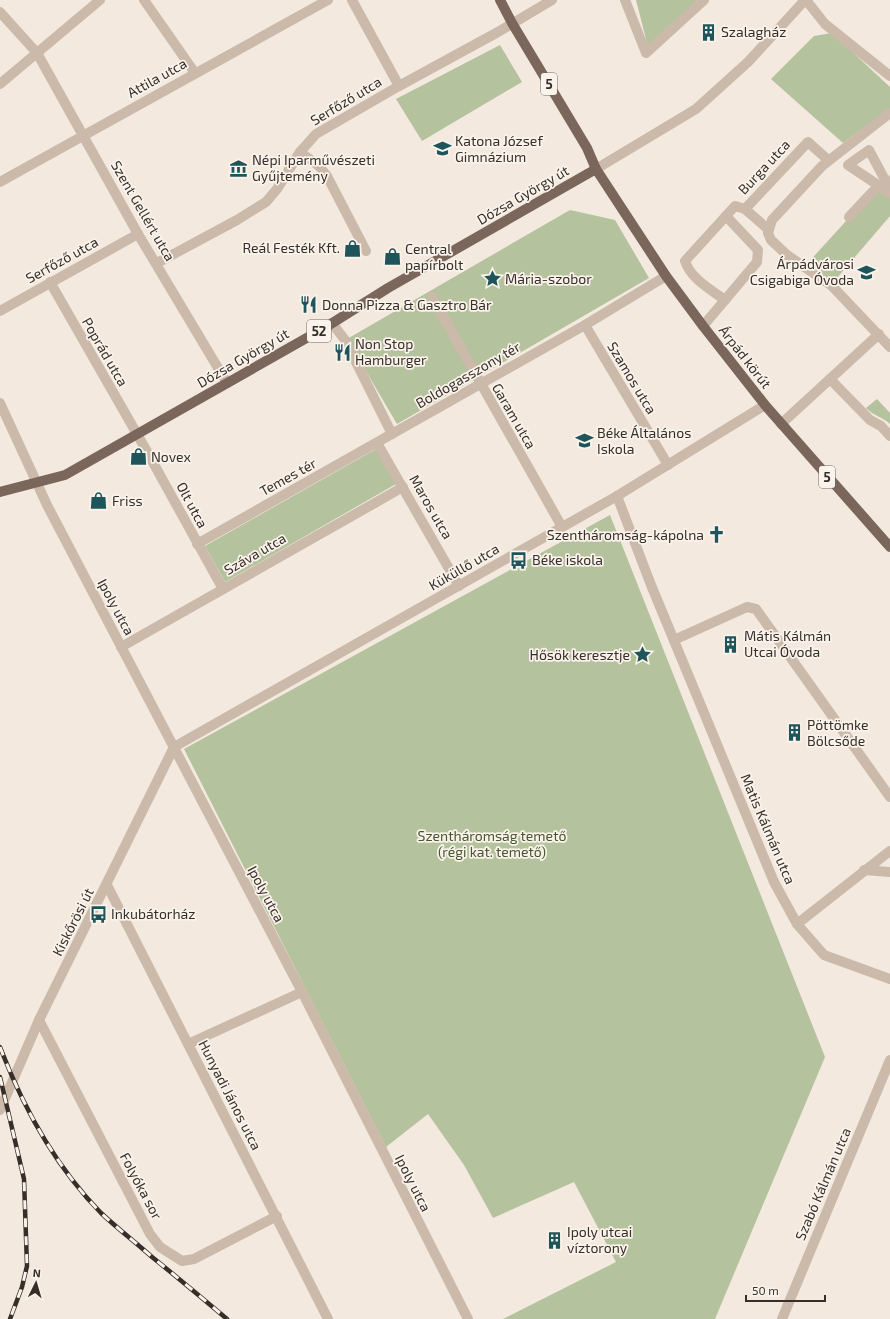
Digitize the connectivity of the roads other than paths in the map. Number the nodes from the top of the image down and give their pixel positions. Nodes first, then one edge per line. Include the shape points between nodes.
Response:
1 (100, 0) edge
2 (144, 0) edge
3 (328, 0) edge
4 (352, 0) edge
5 (500, 0) edge
6 (552, 0) edge
7 (625, 0) edge
8 (704, 0) edge
9 (806, 0) edge
10 (0, 12) edge
11 (512, 23) junction
12 (37, 53) junction
13 (195, 73) junction
14 (890, 76) edge
15 (0, 84) edge
16 (399, 86) junction
17 (890, 113) edge
18 (84, 136) junction
19 (300, 152) junction
20 (828, 160) junction
21 (596, 169) junction
22 (0, 182) edge
23 (890, 183) edge
24 (879, 185) junction
25 (890, 193) edge
26 (745, 209) junction
27 (726, 216) junction
28 (849, 217) dead end
29 (770, 225) junction
30 (138, 234) junction
31 (366, 251) dead end
32 (157, 263) junction
33 (666, 276) junction
34 (50, 282) junction
35 (432, 297) dead end
36 (725, 300) junction
37 (0, 311) edge
38 (332, 323) junction
39 (585, 325) junction
40 (703, 326) junction
41 (879, 334) junction
42 (890, 347) edge
43 (830, 379) junction
44 (227, 383) junction
45 (480, 384) junction
46 (0, 403) edge
47 (765, 405) junction
48 (781, 424) junction
49 (392, 434) junction
50 (137, 435) junction
51 (890, 436) edge
52 (376, 443) junction
53 (668, 465) junction
54 (37, 483) junction
55 (403, 487) junction
56 (0, 492) edge
57 (617, 496) junction
58 (562, 527) junction
59 (197, 544) junction
60 (890, 548) edge
61 (459, 586) junction
62 (223, 589) junction
63 (674, 640) junction
64 (121, 647) junction
65 (174, 747) junction
66 (890, 797) edge
67 (890, 851) edge
68 (864, 870) junction
69 (890, 872) edge
70 (107, 885) junction
71 (797, 924) junction
72 (890, 979) edge
73 (302, 992) junction
74 (39, 1020) junction
75 (188, 1044) junction
76 (890, 1060) edge
77 (0, 1110) edge
78 (277, 1216) junction
79 (328, 1319) edge
80 (468, 1319) edge
81 (782, 1319) edge

1 - 12 street
2 - 13 street
3 - 13 street, Attila utca
4 - 16 street
5 - 11 main road, 5
6 - 11 street, Serfőző utca
7 - 8 street via 646,53
9 - 14 street via 825,24
9 - 21 street via 748,62 696,109
10 - 12 street, Szent Gellért utca
11 - 16 street, Serfőző utca
11 - 21 main road, 5 via 582,139
12 - 15 street
12 - 18 street, Szent Gellért utca
13 - 18 street, Attila utca
16 - 19 street, Serfőző utca via 316,134
17 - 20 street
18 - 22 street, Attila utca
18 - 30 street, Szent Gellért utca
19 - 31 street via 319,166 327,176
19 - 32 street, Serfőző utca via 266,202
20 - 26 street, Burga utca via 808,142
20 - 29 street
21 - 33 main road, Árpád körút / 5
21 - 38 main road, Dózsa György út / 52 via 388,288
23 - 24 street via 884,178 869,150 848,165
24 - 25 street
24 - 28 street
26 - 27 street via 735,206
26 - 29 street, Burga utca
27 - 36 street via 758,250 758,262
27 - 36 street via 685,261 695,278
29 - 41 street, Burga utca via 769,236 774,243 831,285
30 - 32 street, Szent Gellért utca
30 - 34 street, Serfőző utca
32 - 44 street, Szent Gellért utca
33 - 39 street, Boldogasszony tér
33 - 40 main road, Árpád körút / 5
34 - 37 street, Serfőző utca
34 - 50 street, Poprád utca
35 - 45 street, Garam utca
36 - 40 street
38 - 44 main road, Dózsa György út / 52
38 - 49 street via 345,340
39 - 45 street, Boldogasszony tér
39 - 53 street, Szamos utca
40 - 47 main road, Árpád körút / 5
41 - 42 street, Burga utca
41 - 43 street
43 - 48 street
43 - 51 street via 870,420 881,426
44 - 50 main road, Dózsa György út / 52
45 - 49 street, Boldogasszony tér
45 - 58 street, Garam utca
46 - 54 street, Ipoly utca
47 - 48 main road, Árpád körút / 5
47 - 53 street, Küküllő utca
48 - 60 main road, Árpád körút / 5
49 - 52 street, Temes tér
50 - 54 main road, Dózsa György út / 52 via 65,475
50 - 59 street, Olt utca
52 - 55 street, Maros utca
52 - 59 street, Temes tér
53 - 57 street, Küküllő utca
54 - 56 main road, Dózsa György út / 52
54 - 64 street, Ipoly utca
55 - 61 street, Maros utca
55 - 62 street, Száva utca
57 - 58 street, Küküllő utca
57 - 63 street, Matis Kálmán utca
58 - 61 street, Küküllő utca
59 - 62 street, Olt utca
61 - 65 street, Küküllő utca
62 - 64 street, Száva utca
63 - 66 street via 748,606 756,609
63 - 71 street, Matis Kálmán utca via 774,882
64 - 65 street, Ipoly utca
65 - 70 street, Kiskőrösi út
65 - 73 street, Ipoly utca
67 - 68 street
68 - 69 street
68 - 71 street
70 - 74 street, Kiskőrösi út
70 - 75 street, Hunyadi János utca
71 - 72 street, Matis Kálmán utca via 824,955
73 - 75 street
73 - 80 street, Ipoly utca
74 - 77 street, Kiskőrösi út
74 - 78 street, Folyóka sor via 150,1234 160,1246 182,1261 194,1259
75 - 78 street, Hunyadi János utca
76 - 81 street, Szabó Kálmán utca
78 - 79 street, Hunyadi János utca

